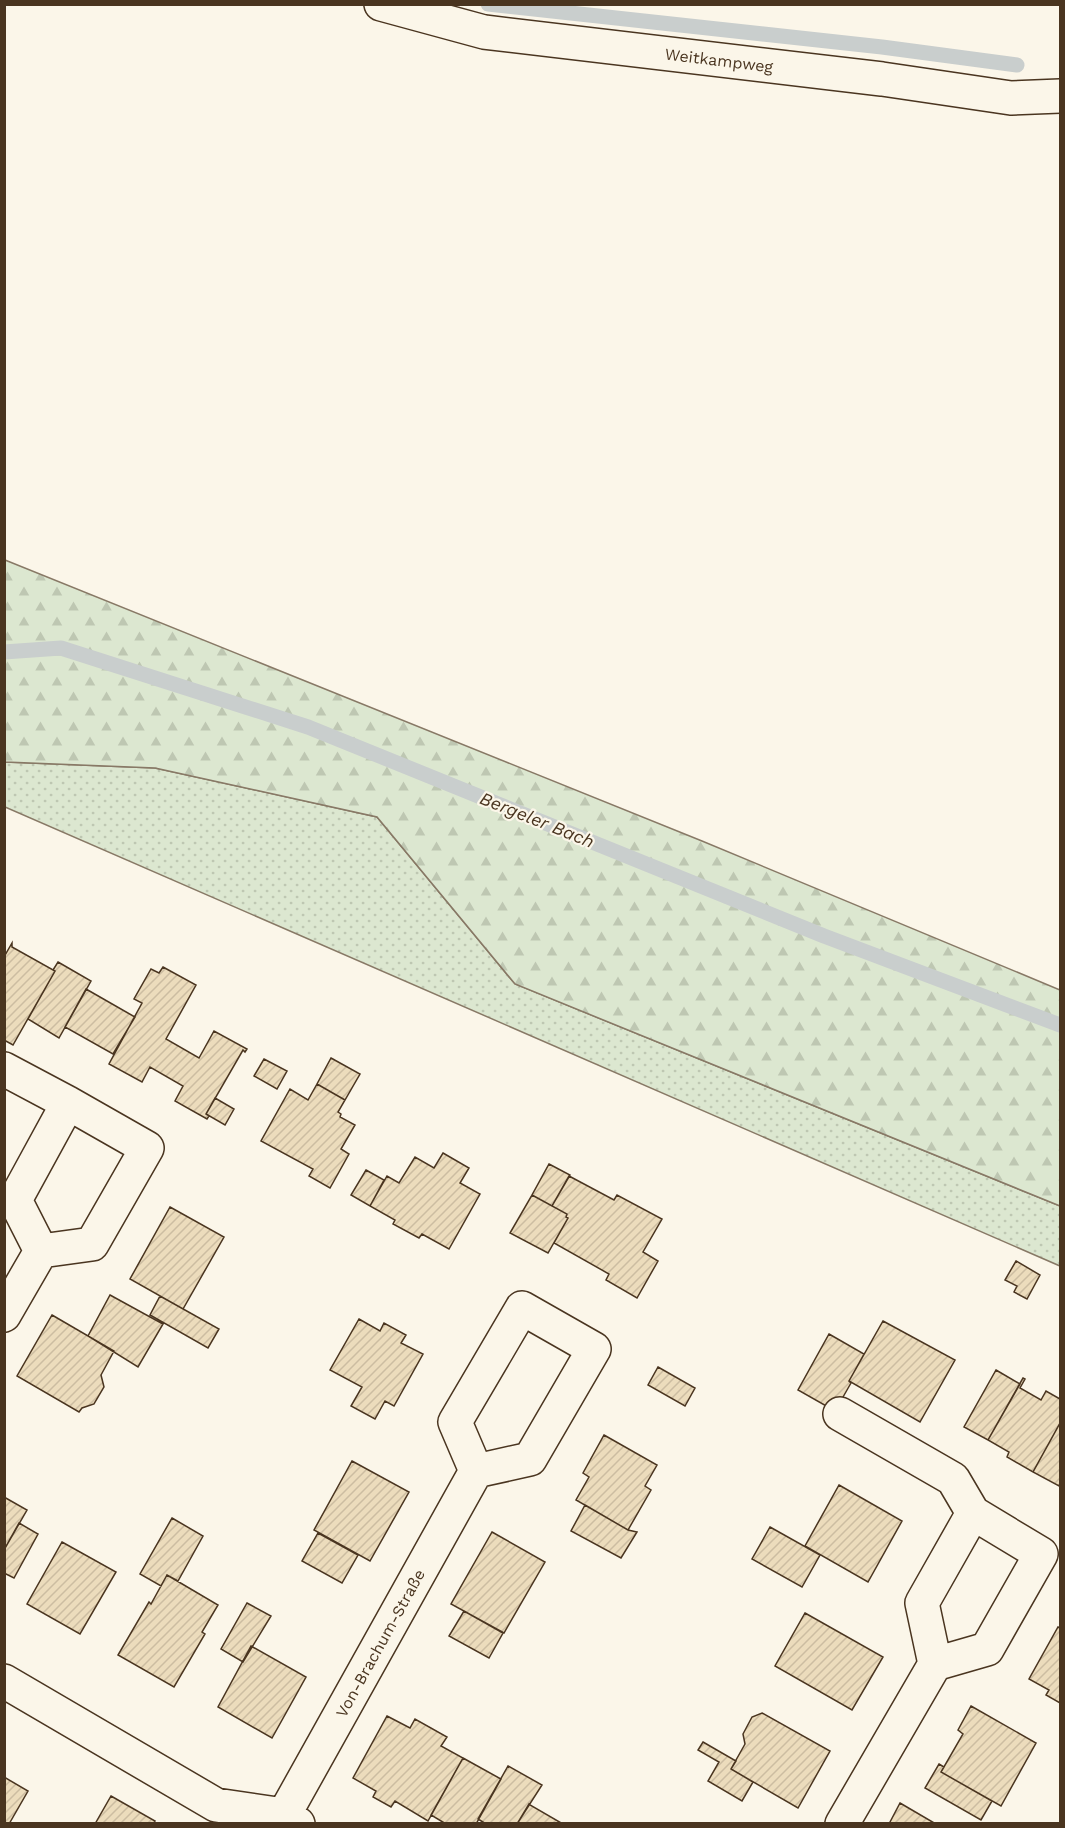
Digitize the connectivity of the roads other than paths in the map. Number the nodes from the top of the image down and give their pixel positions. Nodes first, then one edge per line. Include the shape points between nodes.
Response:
1 (381, 4) edge
2 (1060, 96) edge
3 (4, 1069) edge
4 (68, 1103) junction
5 (41, 1251) junction
6 (4, 1316) edge
7 (840, 1414) dead end
8 (476, 1471) junction
9 (973, 1513) junction
10 (1051, 1552) edge
11 (935, 1664) junction
12 (4, 1681) edge
13 (291, 1819) edge
14 (842, 1824) edge

1 - 2 street, Weitkampweg via 484,32 1011,98
3 - 4 street
4 - 5 street via 15,1200
4 - 5 street via 147,1148 92,1244
5 - 6 street
7 - 9 street via 953,1479
8 - 8 street via 530,1459 594,1349 522,1308 455,1422
8 - 13 street, Von-Brachum-Straße
9 - 10 street
9 - 11 street via 922,1603
10 - 11 street via 987,1649
11 - 14 street
12 - 13 street, Von-Brachum-Straße via 216,1804

